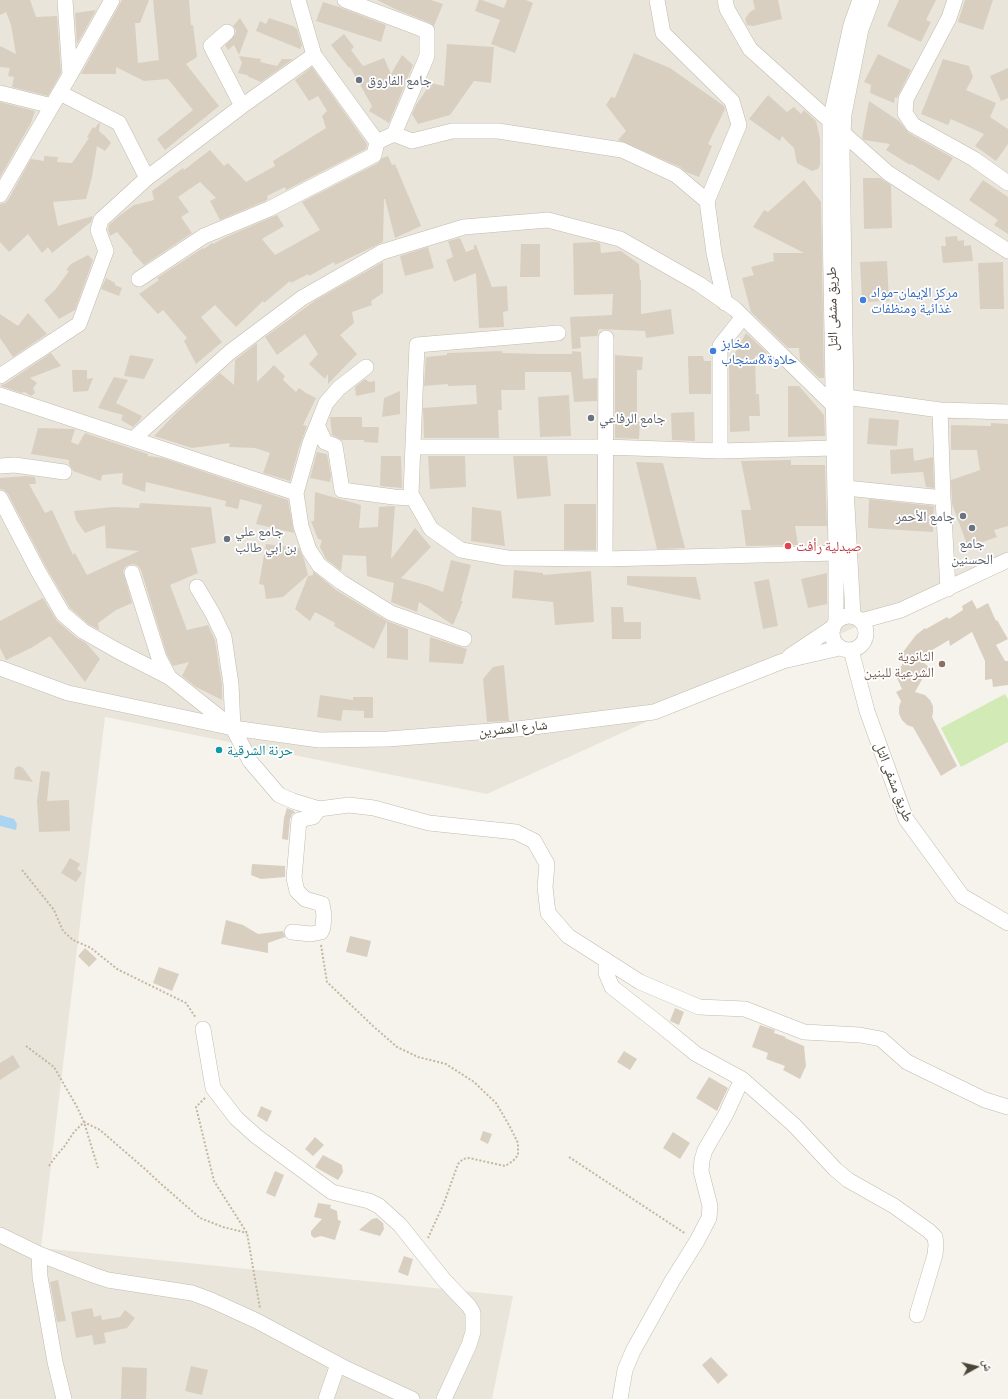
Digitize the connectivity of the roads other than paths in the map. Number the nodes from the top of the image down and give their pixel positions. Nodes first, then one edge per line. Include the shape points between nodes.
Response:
1 (65, 0) edge
2 (112, 0) edge
3 (298, 0) edge
4 (345, 0) edge
5 (657, 0) edge
6 (725, 0) edge
7 (955, 0) edge
8 (862, 1) edge
9 (227, 32) dead end
10 (314, 55) junction
11 (70, 75) junction
12 (0, 93) edge
13 (60, 93) junction
14 (52, 106) junction
15 (242, 106) junction
16 (830, 121) junction
17 (843, 133) junction
18 (394, 134) junction
19 (377, 142) junction
20 (147, 178) junction
21 (1008, 183) edge
22 (0, 195) edge
23 (707, 201) junction
24 (1008, 251) edge
25 (140, 279) dead end
26 (725, 303) junction
27 (743, 317) junction
28 (558, 333) dead end
29 (606, 338) dead end
30 (366, 367) dead end
31 (0, 376) edge
32 (0, 395) edge
33 (846, 397) junction
34 (833, 405) junction
35 (940, 410) junction
36 (1008, 412) edge
37 (317, 425) junction
38 (133, 439) junction
39 (413, 447) junction
40 (605, 447) junction
41 (834, 448) junction
42 (720, 451) junction
43 (0, 466) edge
44 (64, 472) dead end
45 (846, 488) junction
46 (296, 493) junction
47 (0, 498) edge
48 (413, 498) junction
49 (943, 498) junction
50 (836, 553) junction
51 (604, 559) junction
52 (1008, 560) edge
53 (132, 573) dead end
54 (197, 587) dead end
55 (948, 589) junction
56 (901, 610) junction
57 (857, 618) junction
58 (834, 625) junction
59 (866, 637) junction
60 (464, 639) dead end
61 (846, 649) junction
62 (783, 661) junction
63 (0, 668) edge
64 (169, 677) junction
65 (233, 728) junction
66 (319, 809) junction
67 (1008, 923) edge
68 (292, 932) dead end
69 (606, 960) junction
70 (203, 1029) road end
71 (742, 1078) junction
72 (1008, 1107) edge
73 (0, 1235) edge
74 (39, 1254) junction
75 (917, 1315) dead end
76 (338, 1364) junction
77 (64, 1399) edge
78 (326, 1399) edge
79 (412, 1399) edge
80 (444, 1399) edge
81 (620, 1399) edge

1 - 11 street
2 - 11 street
3 - 10 street
4 - 18 street via 427,31 427,56
5 - 23 street via 663,33 732,102 739,125
6 - 16 street via 727,9 750,49
7 - 21 street via 949,18 906,99 906,113 913,125 974,159
8 - 16 street, طريق مشفى التل via 851,25
8 - 17 street, طريق مشفى التل via 861,29 844,114
9 - 15 street via 211,46
10 - 15 street
10 - 19 street
11 - 13 street
12 - 14 street
13 - 14 street
13 - 20 street via 119,123
14 - 22 street
15 - 20 street
16 - 34 street, طريق مشفى التل
17 - 24 street via 888,173
17 - 33 street, طريق مشفى التل
18 - 19 street
18 - 23 street via 412,141 452,131 498,131 622,150 676,175
19 - 25 street via 374,155 270,209 204,236
20 - 31 street via 101,220 98,230 106,251 80,324
23 - 26 street via 714,253
26 - 27 street
26 - 38 street via 699,284 620,239 548,220 464,227 382,252 302,298 230,352
27 - 34 street
27 - 42 street via 720,346
28 - 39 street via 417,345
29 - 40 street
30 - 37 street via 339,388 326,403
32 - 38 street
33 - 35 street
33 - 45 street, طريق مشفى التل
34 - 41 street, طريق مشفى التل
35 - 36 street
35 - 49 street
37 - 46 street
37 - 48 street via 325,442 335,446 342,490
38 - 46 street
39 - 40 street
39 - 48 street
40 - 42 street
40 - 51 street
41 - 42 street
41 - 50 street, طريق مشفى التل
43 - 44 street via 15,465
45 - 49 street
45 - 57 street, طريق مشفى التل
46 - 60 street via 303,532 318,565 340,582 392,613
47 - 64 street via 63,614 83,632
48 - 51 street via 431,529 461,550 507,558
49 - 55 street
50 - 51 street
50 - 58 street, طريق مشفى التل
52 - 55 street
53 - 64 street via 159,658
54 - 65 street via 224,637 231,684
55 - 56 street
56 - 57 street
56 - 59 street
57 - 58 street via 844,617
57 - 59 street via 866,628
58 - 61 street via 834,643
58 - 62 street
59 - 61 street via 859,647
61 - 62 street
61 - 67 street, طريق مشفى التل via 906,819 962,896
62 - 65 street, شارع العشرين via 654,712 525,728 388,739 319,740
63 - 65 street, شارع العشرين via 68,693
64 - 65 street
65 - 66 street via 250,762 280,795
66 - 68 street via 313,817 299,820 294,878 297,891 305,899 322,904 323,927 321,932 311,934
66 - 69 street via 349,805 374,808 429,823 516,832 534,841 547,864 545,887 548,913 568,936
69 - 71 street via 606,973 612,987 696,1054
69 - 72 street via 640,982 699,1007 745,1009 804,1032 860,1035 881,1039 908,1062 985,1100
70 - 80 street via 213,1088 236,1118 256,1136 332,1192 379,1206 400,1225 444,1280 469,1306 473,1313 473,1332
71 - 75 street via 794,1125 848,1180 894,1206 935,1237 934,1255
71 - 81 street via 702,1160 701,1171 710,1206 709,1218 634,1351 625,1370
73 - 74 street
74 - 76 street via 108,1280 192,1293 264,1325
74 - 77 street via 40,1277
76 - 78 street
76 - 79 street

